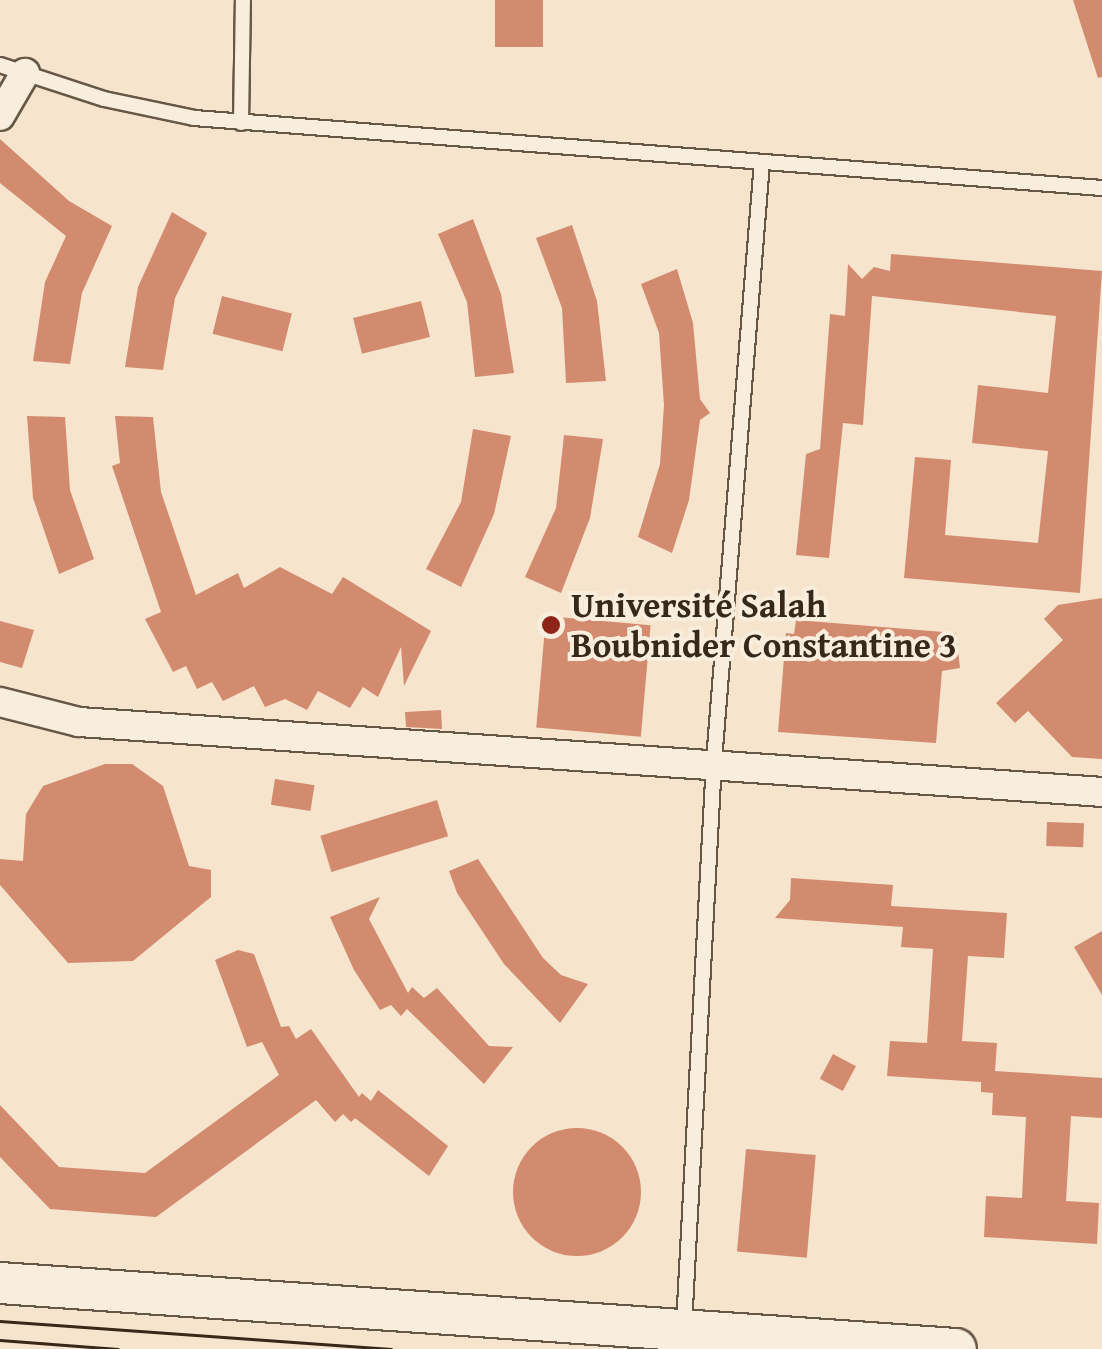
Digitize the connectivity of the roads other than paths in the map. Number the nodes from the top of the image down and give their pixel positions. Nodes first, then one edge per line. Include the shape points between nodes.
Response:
1 (243, 0) edge
2 (12, 69) edge
3 (0, 116) edge
4 (241, 123) junction
5 (762, 162) junction
6 (1102, 188) edge
7 (0, 702) edge
8 (714, 761) junction
9 (1102, 792) edge
10 (0, 1283) edge
11 (684, 1331) junction
12 (956, 1349) edge

1 - 4 lane
2 - 3 street
2 - 4 lane via 104,99
4 - 5 lane
5 - 6 lane
5 - 8 lane
7 - 8 street via 79,722
8 - 9 street
8 - 11 lane
10 - 11 main road
11 - 12 main road

